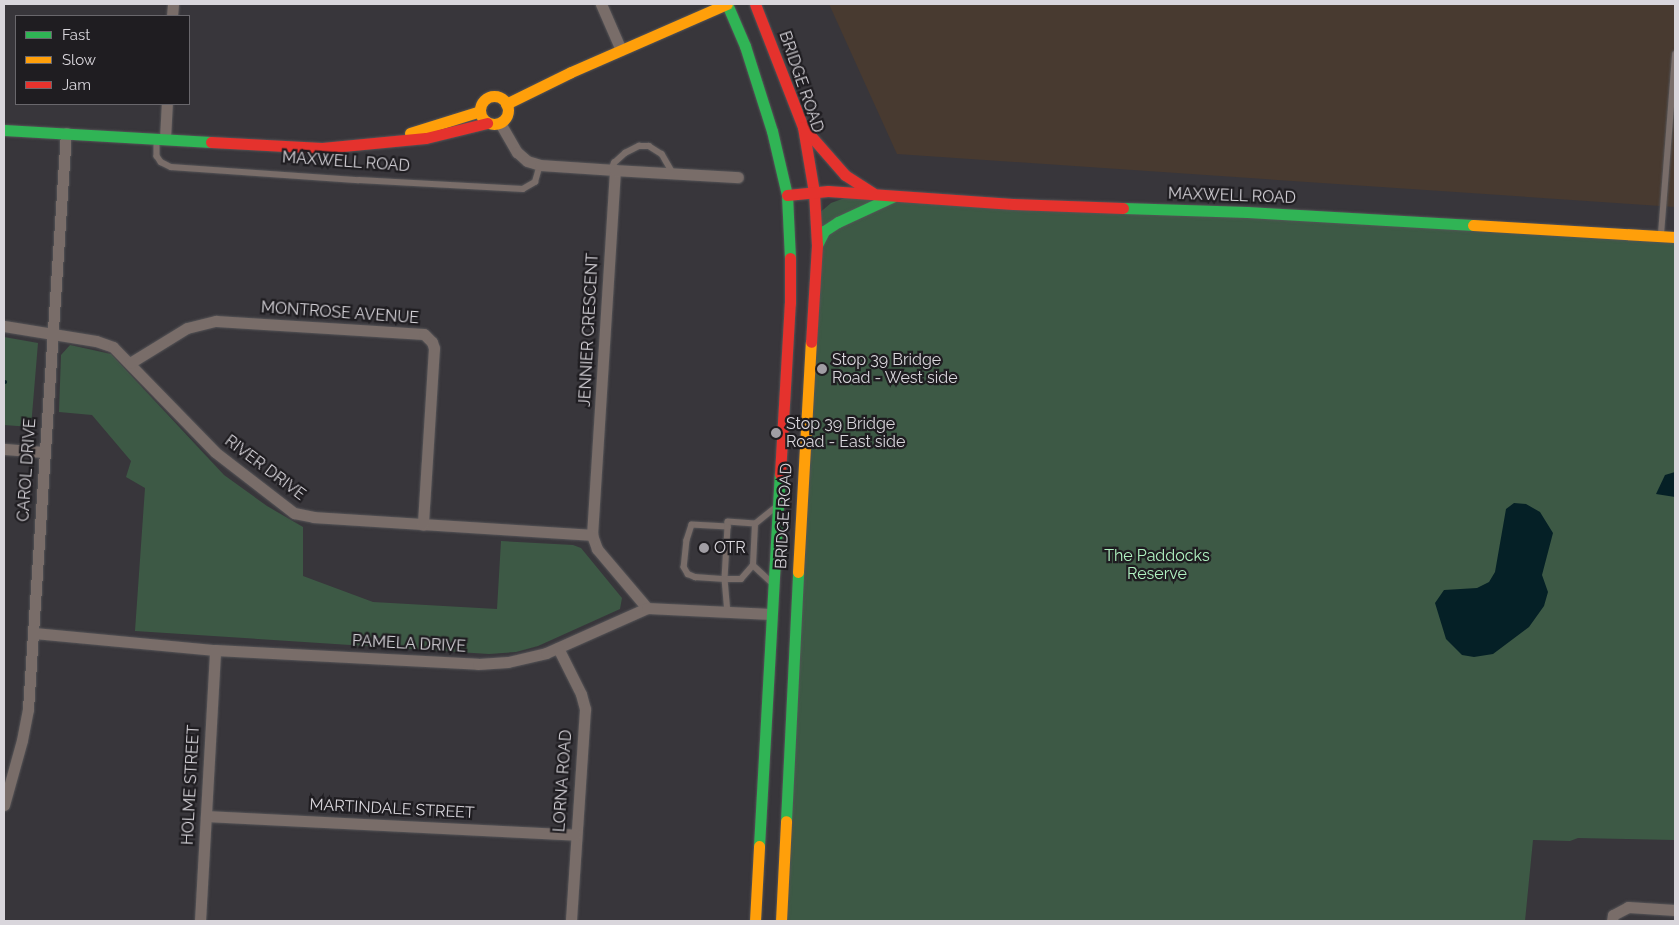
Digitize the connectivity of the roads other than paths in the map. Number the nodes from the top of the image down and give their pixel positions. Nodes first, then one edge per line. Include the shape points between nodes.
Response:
1 (601, 4) edge
2 (727, 4) edge
3 (755, 4) edge
4 (620, 50) junction
5 (1675, 55) edge
6 (506, 104) junction
7 (167, 105) edge
8 (480, 111) junction
9 (487, 122) junction
10 (500, 123) junction
11 (803, 127) junction
12 (4, 130) edge
13 (66, 133) junction
14 (161, 138) junction
15 (392, 141) junction
16 (540, 165) junction
17 (613, 170) junction
18 (673, 173) junction
19 (738, 177) dead end
20 (814, 192) junction
21 (875, 194) junction
22 (787, 195) junction
23 (894, 196) junction
24 (1660, 236) junction
25 (1675, 237) edge
26 (817, 245) junction
27 (4, 326) edge
28 (53, 334) junction
29 (130, 363) junction
30 (4, 449) edge
31 (44, 452) junction
32 (778, 506) junction
33 (423, 524) junction
34 (755, 524) junction
35 (728, 528) junction
36 (592, 535) junction
37 (753, 565) junction
38 (725, 579) junction
39 (773, 584) junction
40 (647, 608) junction
41 (728, 612) junction
42 (772, 614) junction
43 (795, 615) junction
44 (34, 633) junction
45 (558, 648) junction
46 (215, 650) junction
47 (4, 806) edge
48 (206, 816) junction
49 (576, 835) junction
50 (1675, 910) edge
51 (200, 921) edge
52 (570, 921) edge
53 (755, 921) edge
54 (781, 921) edge
55 (1612, 921) edge

1 - 4 street
2 - 4 main road
2 - 22 main road, BRIDGE ROAD via 759,89
3 - 11 main road, BRIDGE ROAD
4 - 6 main road
5 - 24 lane
6 - 8 main road via 499,98 490,97 482,102
6 - 10 main road via 507,115
7 - 14 street
8 - 9 main road
8 - 15 main road, MAXWELL ROAD via 430,125
9 - 10 main road
9 - 15 main road, MAXWELL ROAD via 426,138
10 - 16 street via 520,156
11 - 20 main road, BRIDGE ROAD
11 - 21 main road via 845,175
12 - 13 main road, MAXWELL ROAD
13 - 14 main road, MAXWELL ROAD
13 - 28 street, CAROL DRIVE
14 - 15 main road, MAXWELL ROAD via 308,148
14 - 16 lane, MAXWELL ROAD via 157,156 160,162 172,167 523,190 535,182
16 - 17 street
17 - 18 street
17 - 18 lane via 614,162 624,153 639,146 649,146 662,154
17 - 36 street, JENNIER CRESCENT
18 - 19 street
20 - 21 main road, MAXWELL ROAD
20 - 22 main road, MAXWELL ROAD
20 - 26 main road, BRIDGE ROAD
21 - 23 main road, MAXWELL ROAD
22 - 32 main road, BRIDGE ROAD via 790,303
23 - 24 main road, MAXWELL ROAD
23 - 26 main road via 838,222 824,231
24 - 25 main road, MAXWELL ROAD
26 - 43 main road, BRIDGE ROAD
27 - 28 street, RIVER DRIVE
28 - 29 street, RIVER DRIVE via 104,343
28 - 31 street, CAROL DRIVE
29 - 33 street, RIVER DRIVE via 215,452 294,513
29 - 33 street, MONTROSE AVENUE via 187,328 216,321 424,334 434,348
30 - 31 street
31 - 44 street, CAROL DRIVE
32 - 34 lane
32 - 39 main road, BRIDGE ROAD
33 - 36 street, RIVER DRIVE
34 - 35 lane via 728,522
34 - 37 lane
35 - 38 lane
35 - 38 lane via 692,525 684,567 694,577
36 - 40 street via 597,549
37 - 38 lane via 741,579
37 - 39 lane
38 - 41 lane
39 - 42 main road, BRIDGE ROAD
40 - 41 street, PAMELA DRIVE
40 - 45 street, PAMELA DRIVE
41 - 42 street, PAMELA DRIVE
42 - 43 main road
42 - 53 main road, BRIDGE ROAD
43 - 54 main road, BRIDGE ROAD
44 - 46 street, PAMELA DRIVE
44 - 47 street, CAROL DRIVE via 27,721
45 - 46 street, PAMELA DRIVE via 508,662 478,664
45 - 49 street, LORNA ROAD via 581,694 584,709
46 - 48 street, HOLME STREET
48 - 49 street, MARTINDALE STREET
48 - 51 street, HOLME STREET
49 - 52 street, LORNA ROAD
50 - 55 street via 1628,906 1613,915

